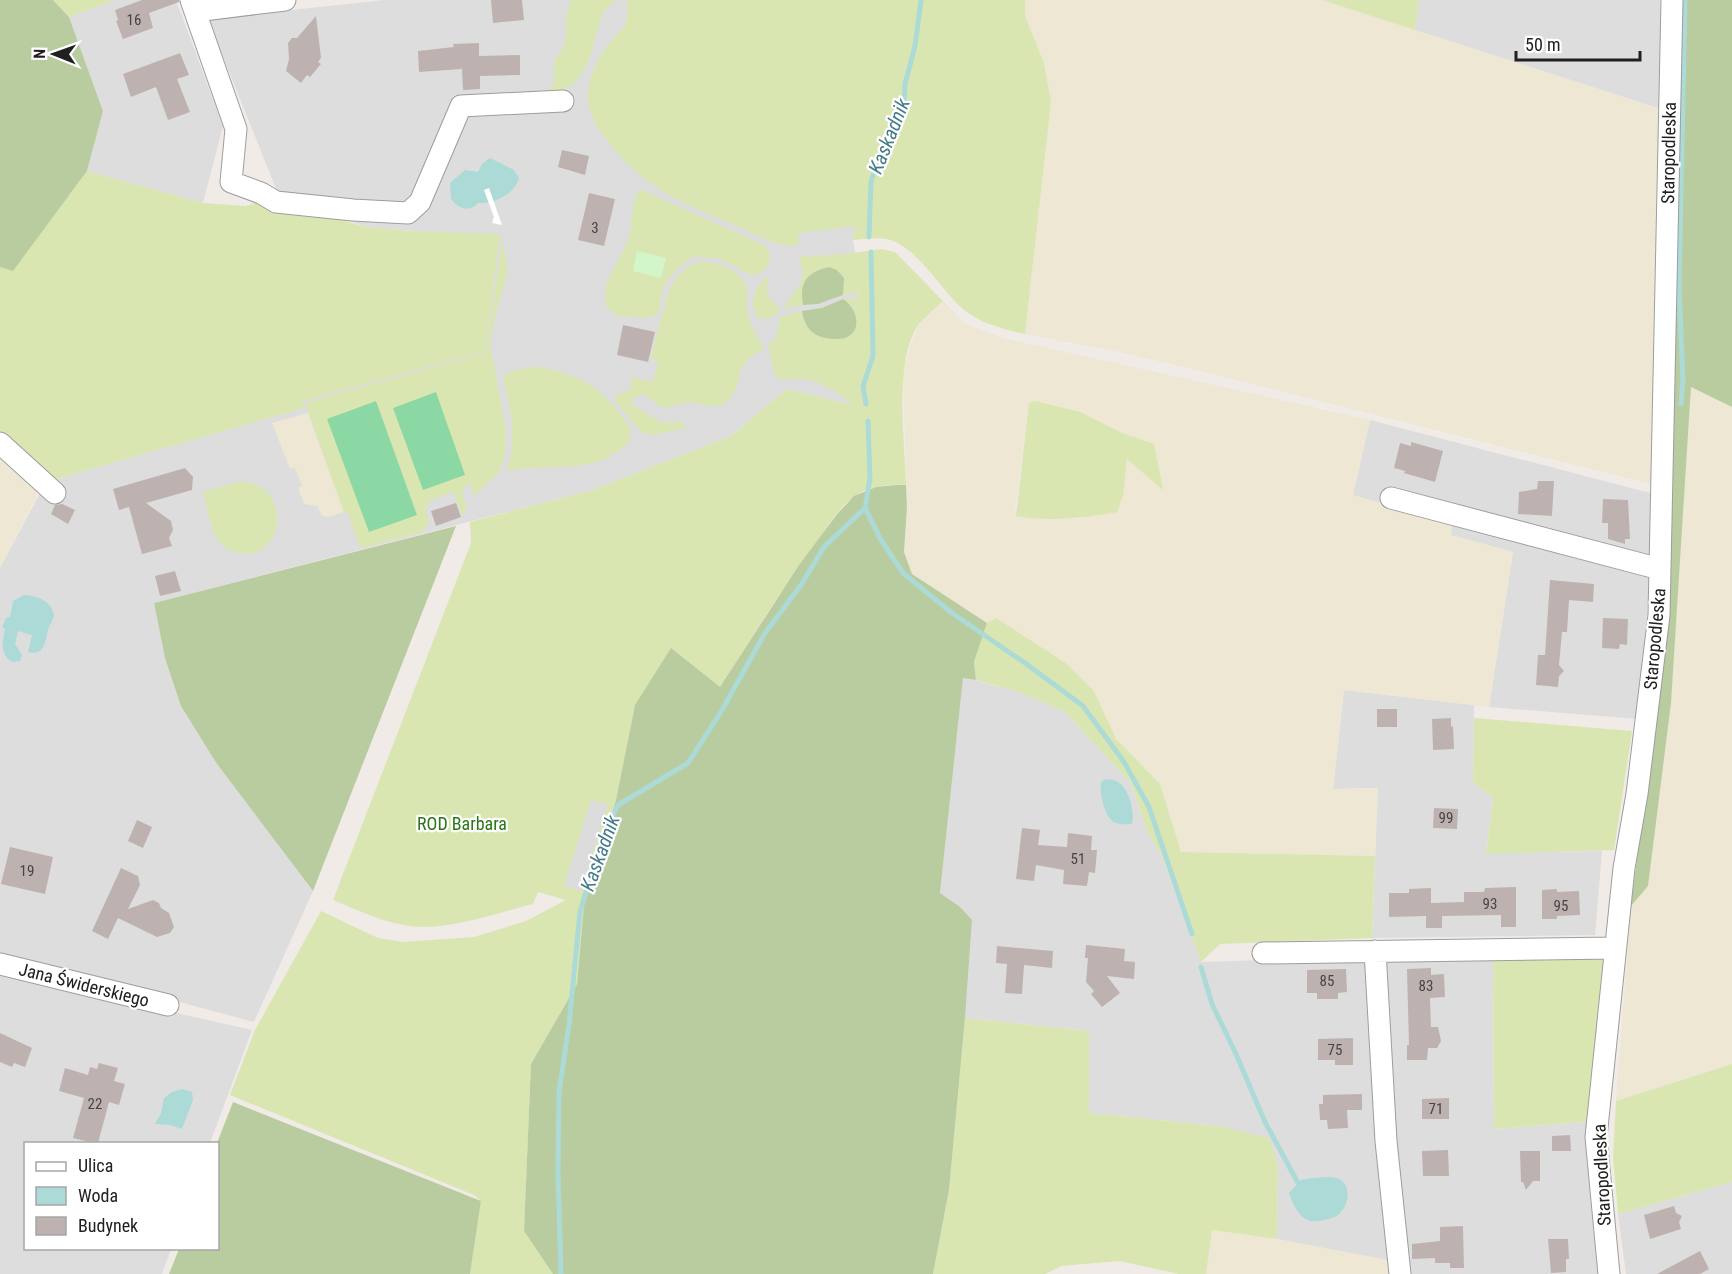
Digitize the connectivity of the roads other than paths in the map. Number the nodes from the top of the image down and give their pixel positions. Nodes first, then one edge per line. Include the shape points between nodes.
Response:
1 (285, 0) edge
2 (1672, 0) edge
3 (193, 6) edge
4 (563, 101) dead end
5 (0, 443) edge
6 (55, 493) dead end
7 (1391, 498) dead end
8 (1660, 569) junction
9 (1614, 948) junction
10 (1375, 951) junction
11 (1263, 953) dead end
12 (0, 964) edge
13 (168, 1005) dead end
14 (1400, 1274) edge
15 (1609, 1274) edge

1 - 3 street
2 - 8 street, Staropodleska
3 - 4 street via 236,129 231,182 276,202 408,213 420,202 461,106
5 - 6 street
7 - 8 street
8 - 9 street, Staropodleska via 1659,615
9 - 10 street
9 - 15 street, Staropodleska via 1596,1137
10 - 11 street
10 - 14 street via 1386,1141
12 - 13 street, Jana Świderskiego

